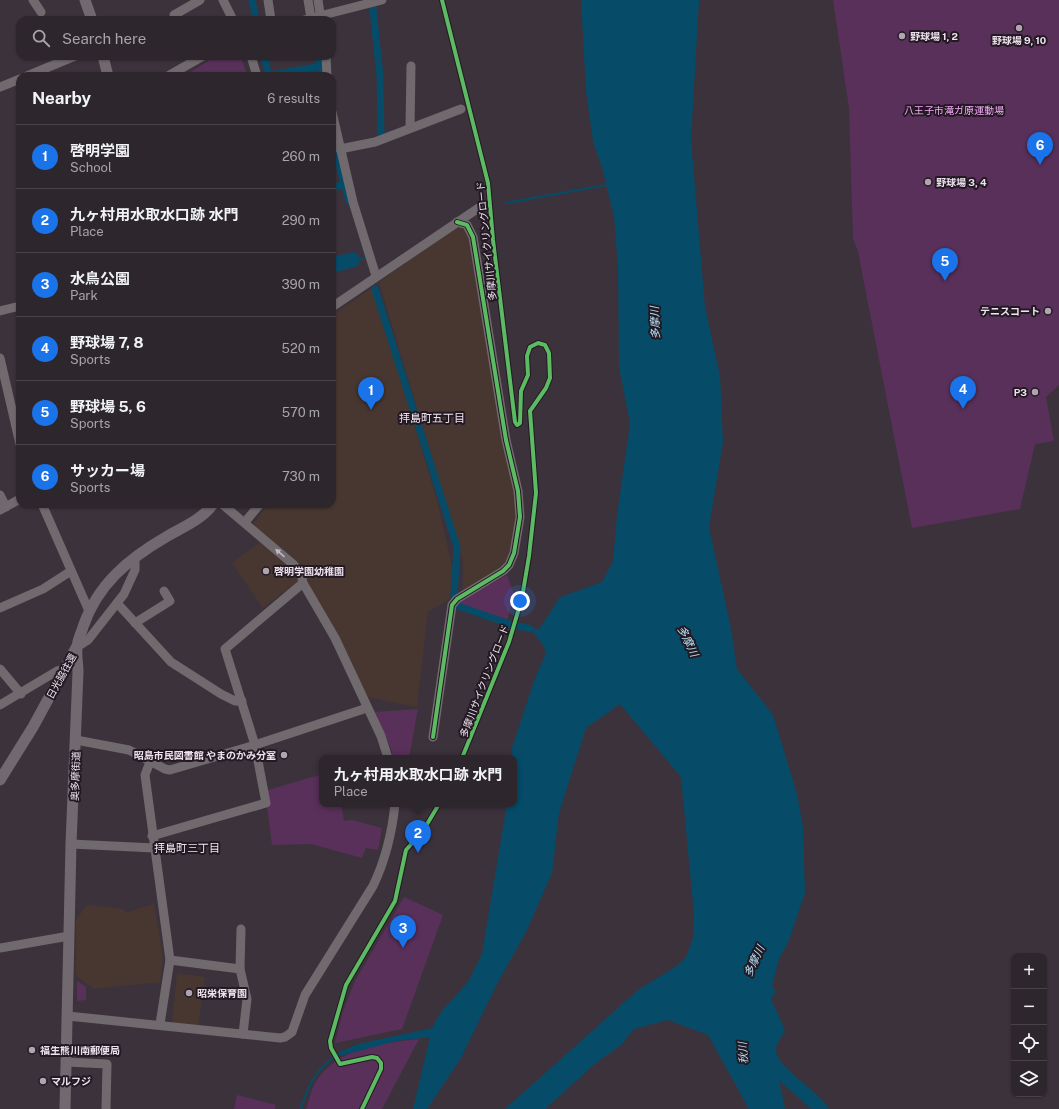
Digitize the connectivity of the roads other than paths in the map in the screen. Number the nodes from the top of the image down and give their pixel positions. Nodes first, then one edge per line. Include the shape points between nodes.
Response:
1 (33, 0) edge
2 (85, 0) edge
3 (200, 0) edge
4 (223, 0) edge
5 (268, 0) edge
6 (308, 0) edge
7 (318, 0) edge
8 (376, 1) edge
9 (353, 3) edge
10 (41, 12) dead end
11 (174, 15) dead end
12 (91, 16) edge
13 (231, 16) edge
14 (270, 16) edge
15 (314, 16) edge
16 (315, 16) edge
17 (320, 16) edge
18 (65, 60) edge
19 (104, 60) edge
20 (196, 60) edge
21 (252, 60) edge
22 (326, 60) edge
23 (411, 66) dead end
24 (37, 72) edge
25 (107, 72) edge
26 (177, 72) edge
27 (256, 72) edge
28 (328, 72) edge
29 (16, 81) edge
30 (0, 87) edge
31 (461, 109) dead end
32 (410, 128) junction
33 (336, 130) edge
34 (340, 149) junction
35 (480, 207) dead end
36 (457, 222) junction
37 (376, 276) junction
38 (336, 304) edge
39 (16, 307) edge
40 (0, 311) edge
41 (0, 358) edge
42 (16, 427) edge
43 (0, 495) edge
44 (16, 501) edge
45 (3, 508) edge
46 (44, 508) edge
47 (209, 508) edge
48 (227, 508) edge
49 (257, 508) edge
50 (245, 522) junction
51 (135, 557) junction
52 (71, 571) junction
53 (303, 583) junction
54 (164, 591) dead end
55 (117, 603) junction
56 (0, 608) edge
57 (89, 611) junction
58 (135, 623) junction
59 (76, 647) junction
60 (0, 669) edge
61 (66, 669) junction
62 (21, 694) junction
63 (242, 700) junction
64 (0, 706) edge
65 (366, 708) junction
66 (433, 737) dead end
67 (76, 740) junction
68 (255, 745) junction
69 (387, 755) edge
70 (150, 762) junction
71 (0, 780) edge
72 (395, 807) edge
73 (152, 836) junction
74 (71, 844) junction
75 (154, 848) junction
76 (241, 930) dead end
77 (69, 936) junction
78 (0, 948) edge
79 (170, 960) junction
80 (240, 969) junction
81 (68, 1016) junction
82 (160, 1024) junction
83 (243, 1034) junction
84 (66, 1062) junction
85 (65, 1109) edge
86 (106, 1109) edge

1 - 10 street
2 - 12 main road
3 - 11 street
4 - 13 street
5 - 14 street
6 - 15 street
7 - 16 street
8 - 9 street
9 - 17 street
18 - 24 street
19 - 25 main road
20 - 26 street
21 - 27 street
22 - 28 street
23 - 32 street
29 - 30 street
31 - 32 street
32 - 34 street via 375,142
33 - 34 street
34 - 37 street
35 - 36 street
36 - 37 street
36 - 66 street via 467,225 473,237 506,440 518,491 520,518 514,553 509,565 457,599 452,605
37 - 38 street
39 - 40 street
41 - 42 street
43 - 45 street
44 - 45 street
46 - 52 street
47 - 51 main road, 奥多摩街道 via 204,514
48 - 50 street
49 - 50 street
53 -> 50 street via 301,574 294,565
51 - 55 street, 日光脇往還 via 134,570 124,594
51 - 57 main road, 奥多摩街道 via 103,587
52 - 56 street via 43,589
52 - 57 street
53 - 63 street via 225,649
53 - 65 street via 335,638
54 - 58 street via 170,601
55 - 58 street
55 - 59 street, 日光脇往還 via 88,640
57 - 59 main road, 奥多摩街道
58 - 63 street via 171,662 221,694 235,701
59 - 61 main road, 日光脇往還
59 - 67 main road, 奥多摩街道
60 - 62 street
61 - 62 street via 57,670
61 - 71 main road, 日光脇往還
62 - 64 street
63 - 68 street
65 - 68 street
65 - 69 street via 381,736
67 - 70 street via 129,750
67 - 74 main road, 奥多摩街道
68 - 70 street via 178,769 165,769
68 - 73 street via 266,803
70 - 73 street via 145,775
72 - 83 street via 382,868 305,995 291,1033 280,1038
73 - 75 street
74 - 75 street
74 - 77 main road, 奥多摩街道
75 - 79 street
76 - 80 street
77 - 78 street
77 - 81 main road, 奥多摩街道
79 - 80 street
79 - 82 street
80 - 83 street via 247,999
81 - 82 street
81 - 84 main road, 奥多摩街道
82 - 83 street
84 - 85 main road, 奥多摩街道
84 - 86 street via 108,1064

